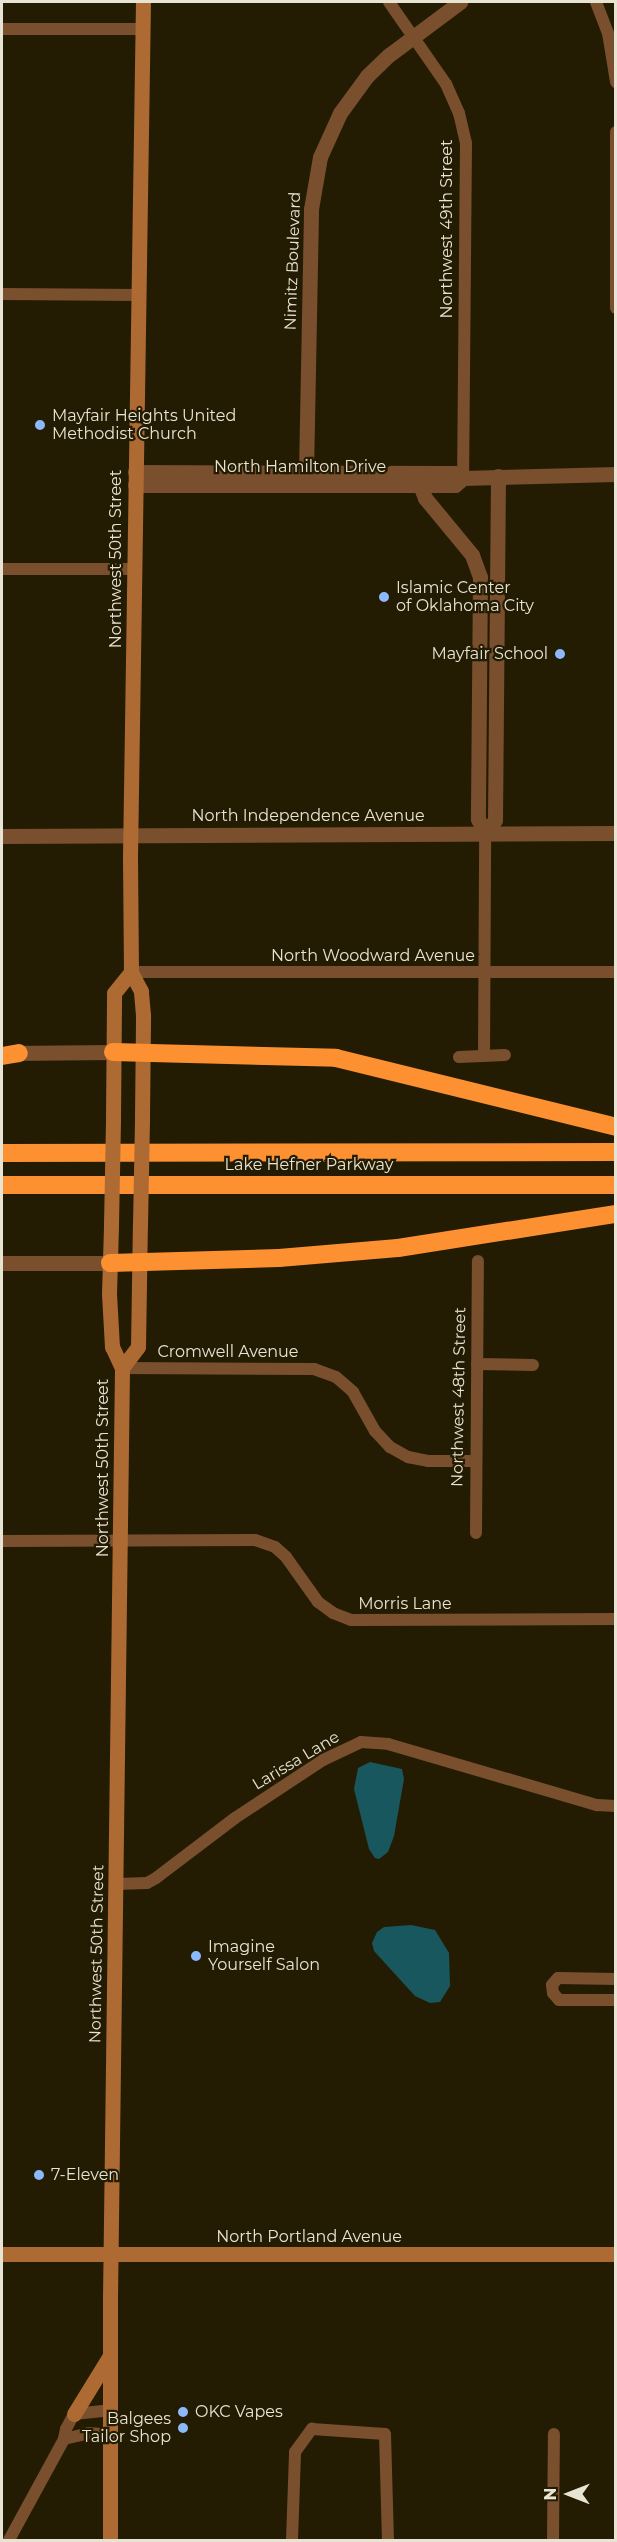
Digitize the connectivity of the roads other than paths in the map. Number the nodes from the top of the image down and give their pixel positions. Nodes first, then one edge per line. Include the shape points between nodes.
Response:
1 (143, 2) edge
2 (389, 2) edge
3 (460, 2) edge
4 (596, 2) edge
5 (2, 29) edge
6 (143, 29) junction
7 (413, 36) junction
8 (615, 82) edge
9 (615, 132) edge
10 (2, 294) edge
11 (139, 295) junction
12 (615, 308) edge
13 (306, 472) junction
14 (615, 474) edge
15 (498, 476) junction
16 (135, 478) junction
17 (463, 478) junction
18 (344, 479) junction
19 (420, 485) junction
20 (2, 569) edge
21 (134, 569) junction
22 (615, 833) edge
23 (485, 834) junction
24 (131, 835) junction
25 (2, 836) edge
26 (131, 972) junction
27 (484, 972) junction
28 (615, 972) edge
29 (113, 1052) junction
30 (143, 1052) junction
31 (7, 1054) edge
32 (505, 1055) dead end
33 (484, 1056) junction
34 (459, 1057) dead end
35 (615, 1127) edge
36 (615, 1152) edge
37 (2, 1153) edge
38 (2, 1185) edge
39 (615, 1185) edge
40 (615, 1214) edge
41 (478, 1261) dead end
42 (2, 1263) edge
43 (110, 1263) junction
44 (140, 1263) junction
45 (477, 1364) junction
46 (533, 1365) dead end
47 (122, 1368) junction
48 (475, 1461) junction
49 (476, 1533) dead end
50 (121, 1540) junction
51 (2, 1541) edge
52 (615, 1619) edge
53 (615, 1806) edge
54 (117, 1884) junction
55 (615, 1978) edge
56 (615, 2000) edge
57 (2, 2254) edge
58 (111, 2254) junction
59 (615, 2254) edge
60 (110, 2357) junction
61 (110, 2410) junction
62 (74, 2414) junction
63 (554, 2434) dead end
64 (110, 2436) junction
65 (64, 2439) junction
66 (9, 2541) edge
67 (110, 2541) edge
68 (292, 2541) edge
69 (388, 2541) edge
70 (553, 2541) edge

1 - 6 main road, Northwest 50th Street
2 - 7 street, Northwest 49th Street
3 - 7 street, Nimitz Boulevard
4 - 8 street via 609,40
5 - 6 street
6 - 11 main road, Northwest 50th Street
7 - 13 street, Nimitz Boulevard via 378,65 348,101 326,141 315,173 310,228
7 - 17 street, Northwest 49th Street via 454,100 466,143
9 - 12 street
10 - 11 street
11 - 16 main road, Northwest 50th Street
13 - 16 street, North Hamilton Drive
13 - 18 street, North Hamilton Drive
14 - 15 street, North Hamilton Drive
15 - 17 street, North Hamilton Drive
15 - 23 street via 495,820
16 - 18 street, North Hamilton Drive
16 - 21 main road, Northwest 50th Street
17 - 18 street, North Hamilton Drive via 456,472
17 - 19 street, North Hamilton Drive via 455,485
18 - 19 street, North Hamilton Drive
19 - 23 street via 425,498 472,555 480,577 478,819
20 - 21 street
21 - 24 main road, Northwest 50th Street
22 - 23 street, North Independence Avenue
23 - 24 street, North Independence Avenue
23 - 27 street
24 - 25 street, North Independence Avenue
24 - 26 main road, Northwest 50th Street
26 - 27 street, North Woodward Avenue
26 - 29 main road, Northwest 50th Street via 114,993
26 - 30 main road, Northwest 50th Street via 141,991
27 - 28 street, North Woodward Avenue
27 - 33 street
29 - 30 highway
29 - 31 street
29 - 43 main road, Northwest 50th Street, bridge
30 - 35 highway via 336,1058
30 - 44 main road, Northwest 50th Street, bridge
32 - 33 street
33 - 34 street
36 - 37 highway, Lake Hefner Parkway
38 - 39 highway, Lake Hefner Parkway
40 - 44 highway via 398,1248 279,1258
41 - 45 street, Northwest 48th Street
42 - 43 street
43 - 44 highway
43 - 47 main road, Northwest 50th Street via 112,1347
44 - 47 main road, Northwest 50th Street via 138,1347
45 - 46 street
45 - 48 street, Northwest 48th Street
47 - 48 street, Cromwell Avenue via 314,1369 336,1377 353,1392 375,1431 390,1447 408,1457 428,1461
47 - 50 main road, Northwest 50th Street
48 - 49 street, Northwest 48th Street
50 - 51 street, Morris Lane
50 - 52 street, Morris Lane via 255,1540 275,1547 318,1602 351,1620
50 - 54 main road, Northwest 50th Street
53 - 54 street, Larissa Lane via 597,1805 388,1744 361,1742 322,1760 244,1811 156,1878 147,1883
54 - 58 main road, Northwest 50th Street
55 - 56 street via 558,1978 552,1985 559,2000
57 - 58 main road, North Portland Avenue
58 - 59 main road, North Portland Avenue
58 - 60 main road, Northwest 50th Street
60 - 61 main road, Northwest 50th Street
60 - 62 main road
61 - 62 street
61 - 64 main road, Northwest 50th Street
62 - 65 street
63 - 70 street
64 - 65 street via 83,2434
64 - 67 main road, Northwest 50th Street
65 - 66 street
68 - 69 street via 295,2452 312,2429 385,2434

